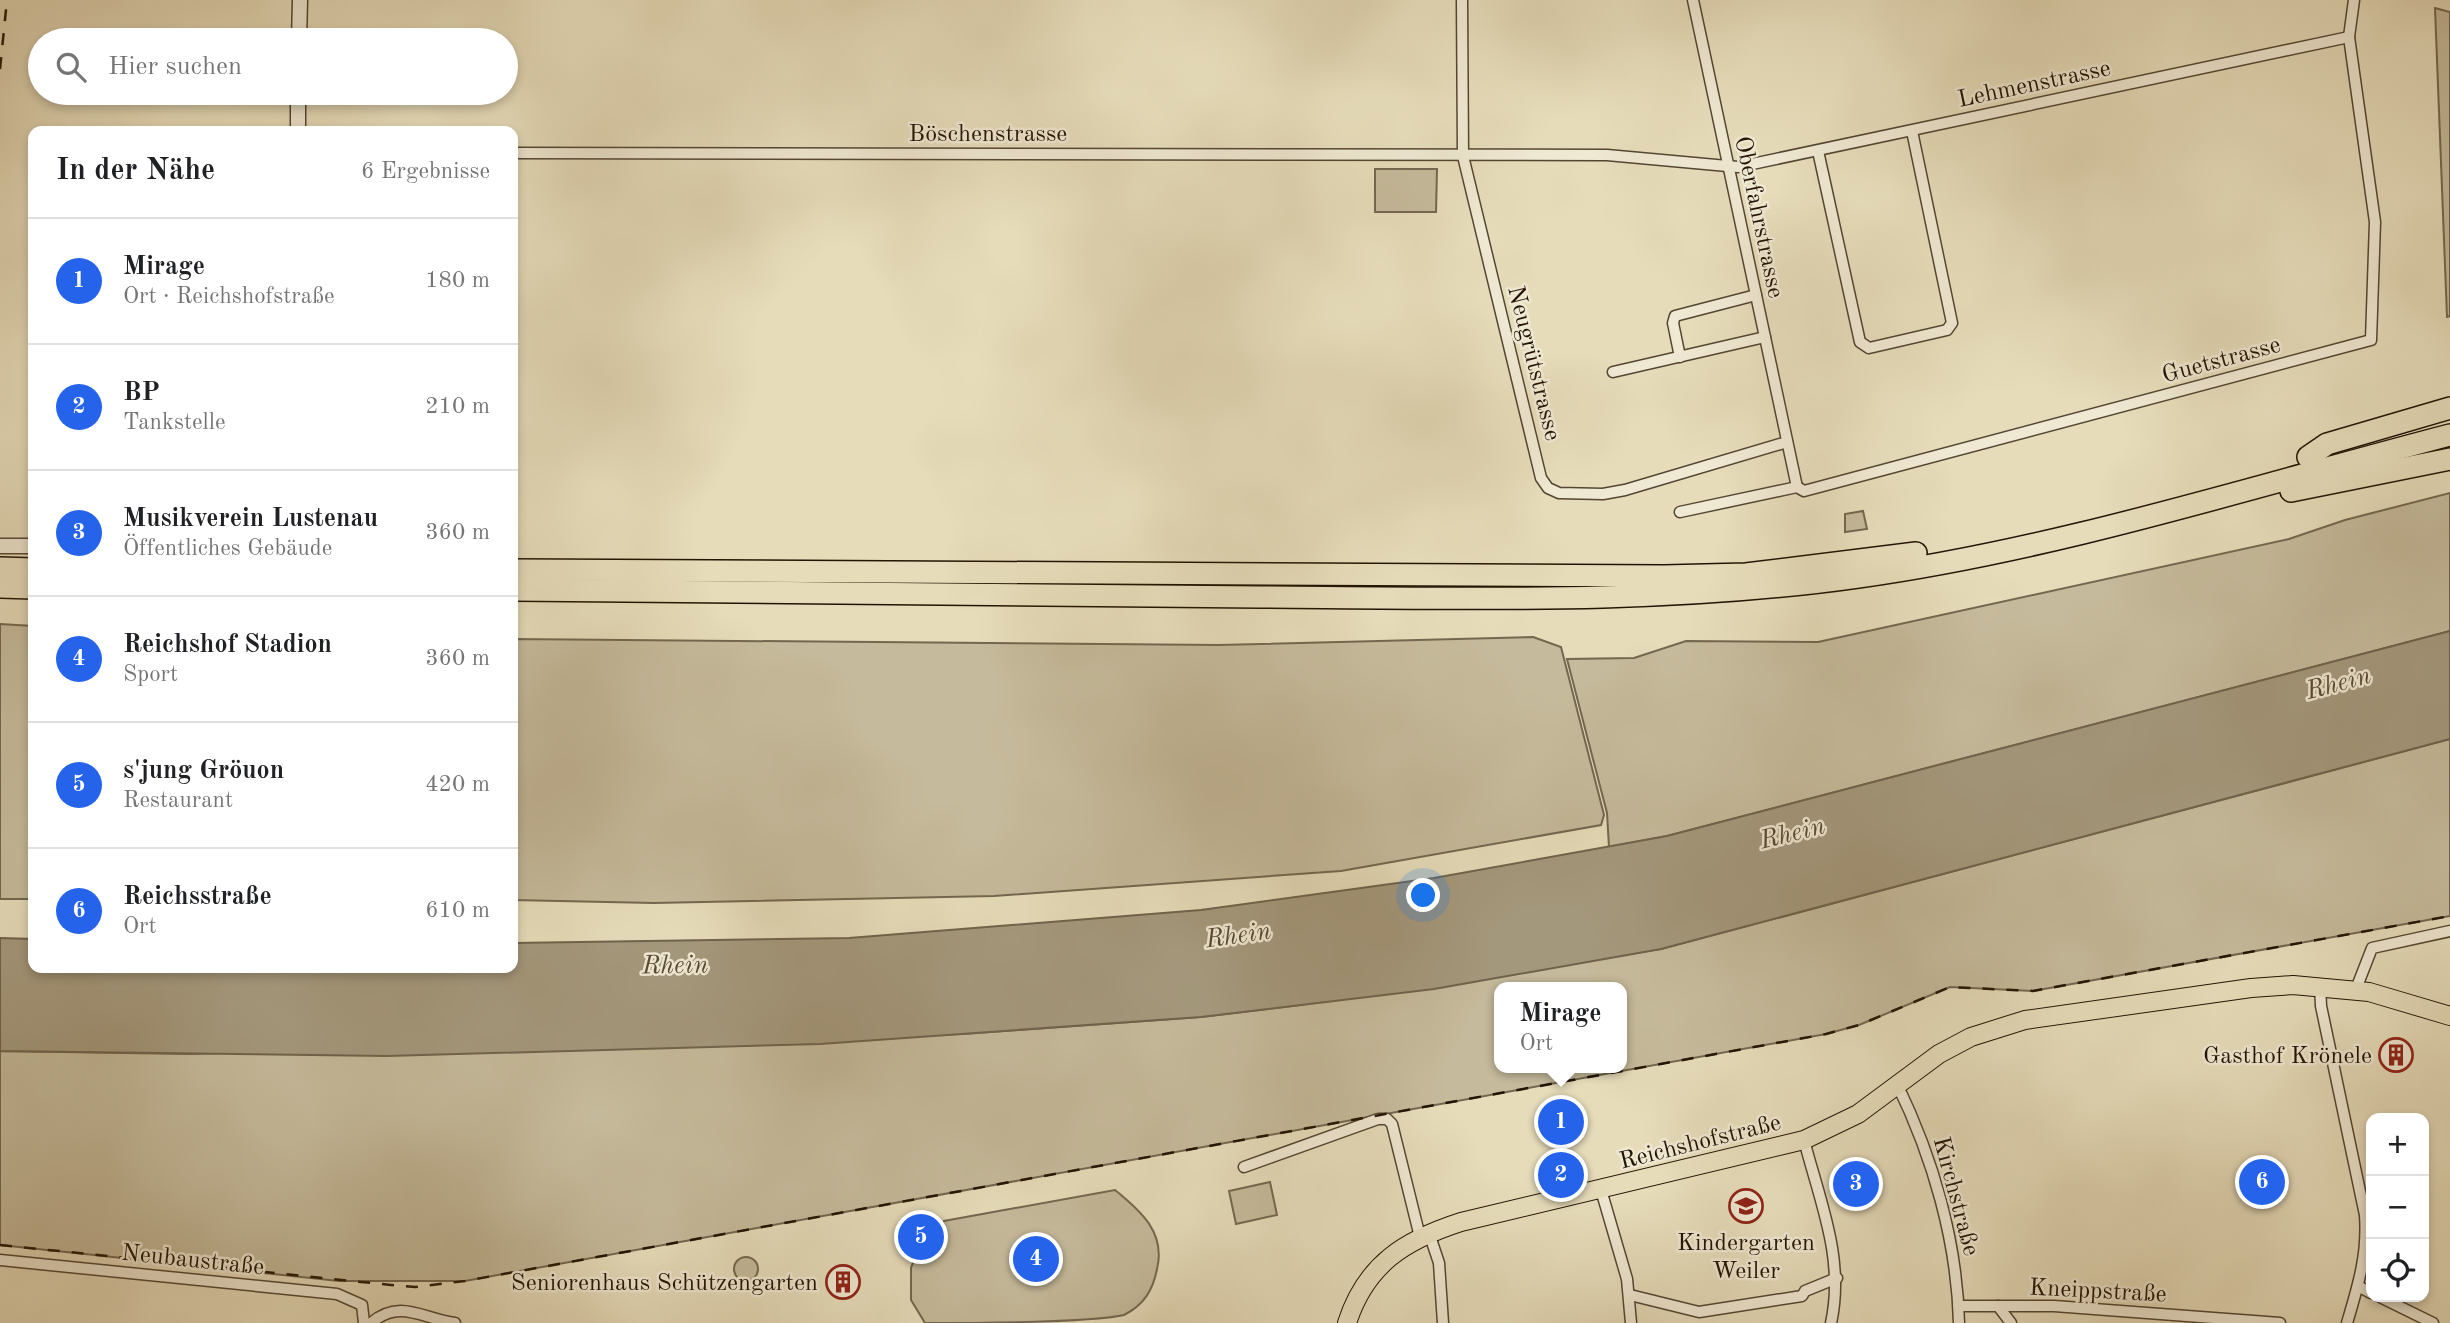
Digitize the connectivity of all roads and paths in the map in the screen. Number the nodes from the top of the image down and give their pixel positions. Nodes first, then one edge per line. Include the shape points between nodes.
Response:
1 (300, 0) edge
2 (1462, 0) edge
3 (1693, 0) edge
4 (2354, 0) edge
5 (299, 28) edge
6 (2349, 37) junction
7 (298, 105) edge
8 (298, 126) edge
9 (1912, 131) junction
10 (1818, 150) junction
11 (518, 153) edge
12 (1463, 156) junction
13 (1729, 165) junction
14 (1756, 295) junction
15 (1765, 337) junction
16 (1680, 357) junction
17 (1613, 372) dead end
18 (2450, 408) edge
19 (2450, 419) edge
20 (2450, 435) edge
21 (1787, 442) junction
22 (2308, 457) junction
23 (2450, 459) edge
24 (1797, 487) junction
25 (1680, 512) dead end
26 (2146, 516) junction
27 (0, 545) edge
28 (28, 546) edge
29 (0, 568) edge
30 (28, 569) edge
31 (518, 570) edge
32 (0, 587) edge
33 (28, 587) edge
34 (518, 590) edge
35 (2450, 931) edge
36 (2320, 985) junction
37 (2357, 989) junction
38 (2450, 1016) edge
39 (1897, 1084) junction
40 (1804, 1140) junction
41 (1244, 1167) dead end
42 (1601, 1190) junction
43 (1424, 1235) junction
44 (0, 1260) edge
45 (1837, 1279) junction
46 (2358, 1286) junction
47 (2366, 1290) edge
48 (1630, 1295) junction
49 (2390, 1302) edge
50 (1959, 1306) junction
51 (1998, 1306) junction
52 (2349, 1322) edge
53 (364, 1323) edge
54 (371, 1323) edge
55 (455, 1323) edge
56 (1347, 1323) edge
57 (1443, 1323) edge
58 (1631, 1323) edge
59 (1831, 1323) edge
60 (1959, 1323) edge
61 (2011, 1323) edge
62 (2280, 1323) edge
63 (2434, 1323) edge

1 - 5 street
2 - 12 street, Neugrütstrasse
3 - 13 street, Oberfahrstrasse
4 - 6 street, Guetstrasse
6 - 9 street, Lehmenstrasse
6 - 24 street, Guetstrasse via 2375,222 2371,340 1899,468 1804,492
7 - 8 street
9 - 10 street, Lehmenstrasse
9 - 10 street via 1952,323 1947,330 1869,348 1860,342
10 - 13 street, Lehmenstrasse
11 - 12 street, Böschenstrasse
12 - 13 street, Böschenstrasse via 1607,156
12 - 21 street, Neugrütstrasse via 1541,478 1548,488 1559,493 1625,490
13 - 14 street, Oberfahrstrasse
14 - 15 street, Oberfahrstrasse
14 - 16 street via 1675,316
15 - 16 street
15 - 21 street, Oberfahrstrasse
16 - 17 street
18 - 22 highway via 2327,444
19 - 22 highway
20 - 26 highway
21 - 24 street
22 - 31 highway via 2194,490 1969,544 1746,573
23 - 26 highway via 2161,520
24 - 25 street
26 - 34 highway via 2026,547 1907,569 1750,590 1663,595 1468,598
27 - 28 street
29 - 30 highway
32 - 33 highway
35 - 37 street via 2372,948
36 - 37 main road, Reichshofstraße
36 - 39 main road, Reichshofstraße via 2251,988 2018,1022 1971,1037
36 - 46 street via 2320,1006 2365,1215 2366,1257
37 - 38 main road, Reichshofstraße
39 - 40 main road, Reichshofstraße via 1858,1114
39 - 50 street, Kirchstraße via 1928,1159 1956,1273
40 - 42 main road, Reichshofstraße
40 - 45 street
41 - 43 street via 1387,1119
42 - 43 main road, Reichshofstraße
42 - 48 street
43 - 56 main road, Reichshofstraße via 1404,1245 1372,1276
43 - 57 street via 1439,1263
44 - 53 street, Neubaustraße via 337,1294 362,1305
45 - 48 street via 1802,1296 1699,1312
45 - 59 street
46 - 47 street
46 - 52 street
48 - 58 street
49 - 63 street
50 - 51 street, Kneippstraße
50 - 60 street, Kirchstraße
51 - 61 street, Kneippstraße
51 - 62 street, Kneippstraße
54 - 55 street via 383,1314 404,1309

